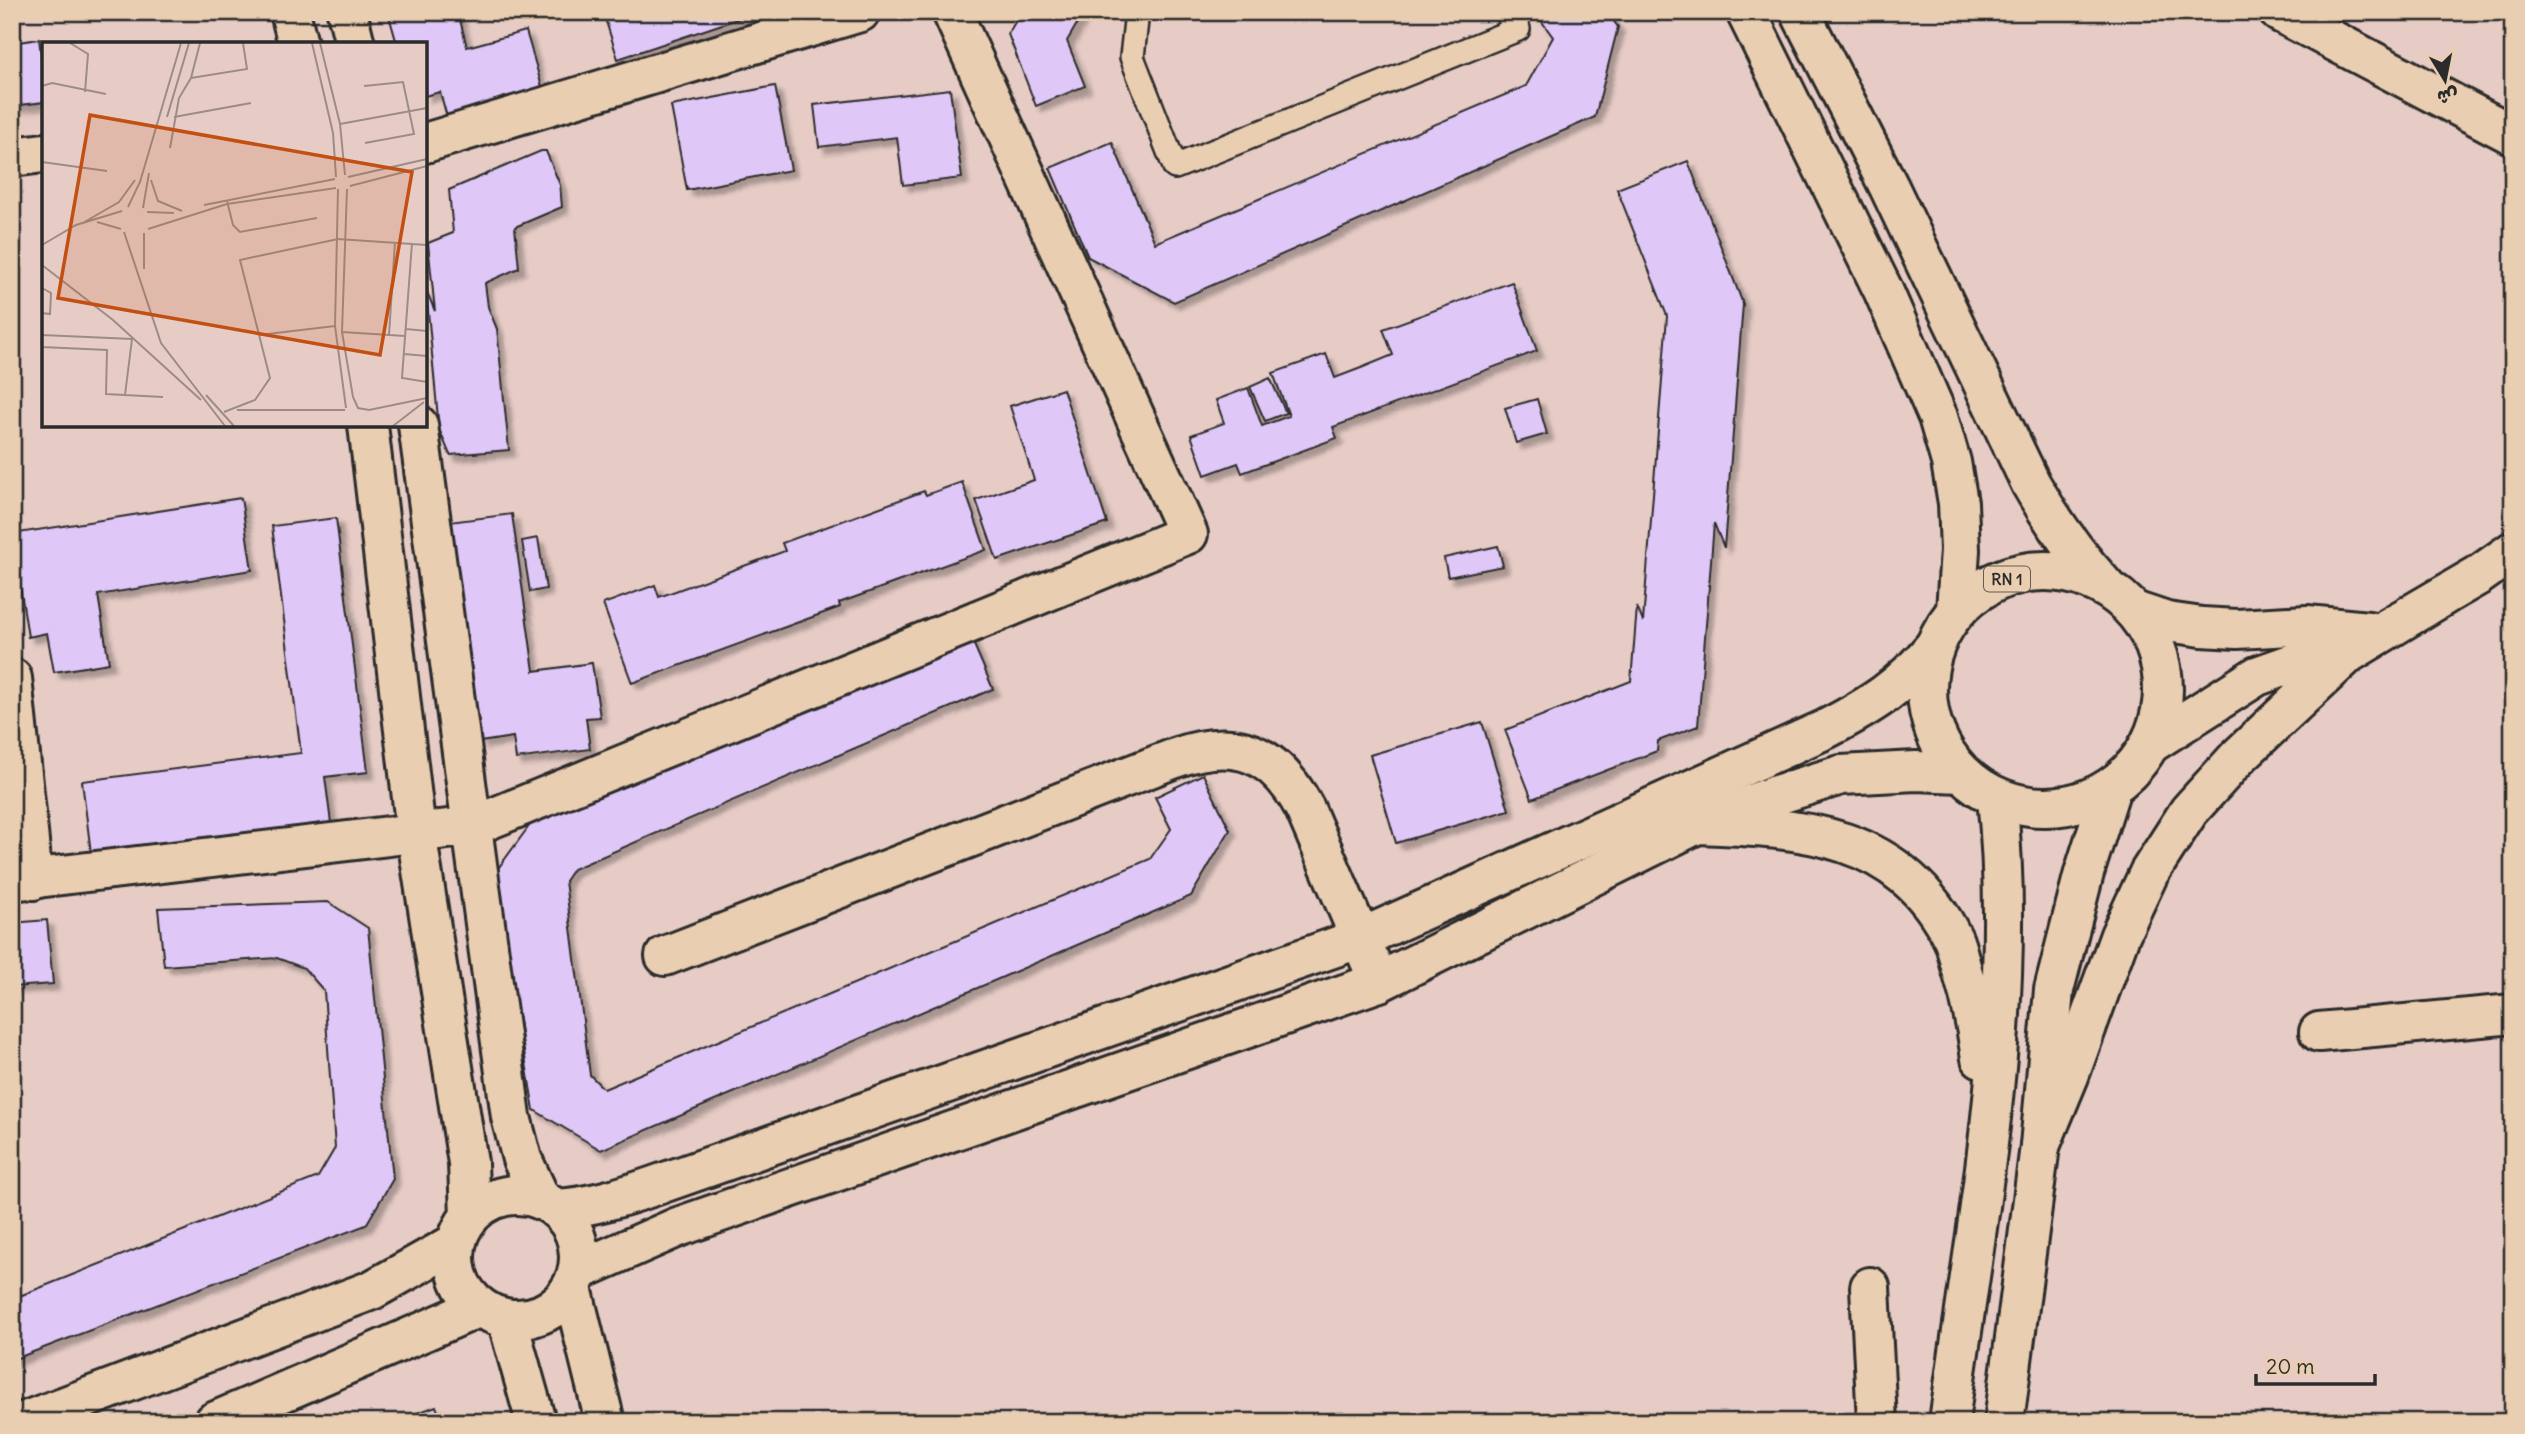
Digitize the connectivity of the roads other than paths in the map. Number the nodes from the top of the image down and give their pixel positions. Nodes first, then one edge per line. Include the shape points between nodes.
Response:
1 (290, 12) edge
2 (347, 12) edge
3 (860, 12) edge
4 (952, 12) edge
5 (1137, 12) edge
6 (1506, 12) edge
7 (1745, 12) edge
8 (1800, 12) edge
9 (2278, 12) edge
10 (298, 42) edge
11 (354, 42) edge
12 (2513, 135) edge
13 (427, 142) edge
14 (42, 153) edge
15 (12, 157) edge
16 (368, 427) edge
17 (418, 427) edge
18 (2513, 551) edge
19 (2443, 596) junction
20 (2121, 599) junction
21 (1956, 611) junction
22 (2381, 632) junction
23 (1934, 647) junction
24 (12, 678) edge
25 (2150, 744) junction
26 (1961, 773) junction
27 (2111, 788) junction
28 (1997, 798) junction
29 (1697, 824) junction
30 (473, 826) junction
31 (416, 832) junction
32 (23, 880) edge
33 (1362, 939) junction
34 (665, 956) dead end
35 (1379, 982) junction
36 (2513, 1014) edge
37 (2319, 1032) dead end
38 (1990, 1115) junction
39 (2040, 1146) junction
40 (549, 1204) junction
41 (463, 1230) junction
42 (575, 1279) junction
43 (1870, 1287) dead end
44 (493, 1313) junction
45 (23, 1422) edge
46 (214, 1422) edge
47 (536, 1422) edge
48 (605, 1422) edge
49 (1877, 1422) edge
50 (1949, 1422) edge
51 (2004, 1422) edge

1 - 10 main road
2 - 11 main road
3 - 13 main road
4 - 30 main road via 1188,534
5 - 6 lane via 1132,57 1175,167 1518,29
7 - 21 main road, RN 1 via 1883,290 1938,416 1958,503
8 - 20 main road, RN 1 via 2031,484 2077,555
9 - 12 main road
14 - 15 main road
16 - 31 main road
17 - 30 main road
18 - 19 main road
19 - 22 main road
19 - 39 main road via 2349,653 2239,756 2189,811 2149,873 2120,934
20 - 21 main road, RN 1 via 2068,573 2027,572 1988,586
20 - 22 main road via 2167,622 2202,627 2307,625
20 - 25 main road, RN 1 via 2154,641 2163,675 2162,710
21 - 23 main road, RN 1
22 - 25 main road via 2257,676
23 - 26 main road, RN 1 via 1928,703 1936,736
23 - 33 main road via 1889,691 1826,729
24 - 32 main road
25 - 27 main road, RN 1
26 - 28 main road, RN 1
26 - 29 main road via 1841,775
27 - 28 main road, RN 1 via 2056,807 2025,806
27 - 39 main road, RN 1 via 2054,990
28 - 38 main road via 2005,881 2002,992
29 - 35 main road
29 - 38 main road via 1812,833 1856,845 1927,896 1954,940 1970,994
30 - 31 main road
30 - 40 main road via 510,1117 522,1159
31 - 32 main road
31 - 41 main road via 468,1163
33 - 34 main road via 1293,785 1275,766 1226,747 1200,749 1175,758
33 - 35 main road
33 - 40 main road via 605,1202 577,1208
35 - 42 main road via 678,1227
36 - 37 main road
38 - 50 main road
39 - 51 main road, RN 1
40 - 41 main road via 523,1195 503,1196 485,1203
40 - 42 main road via 576,1236 580,1253
41 - 44 main road via 454,1262 458,1279 467,1295
41 - 45 main road via 372,1290
42 - 44 main road via 560,1303 544,1314 526,1319
42 - 48 main road
43 - 49 main road
44 - 46 main road
44 - 47 main road

